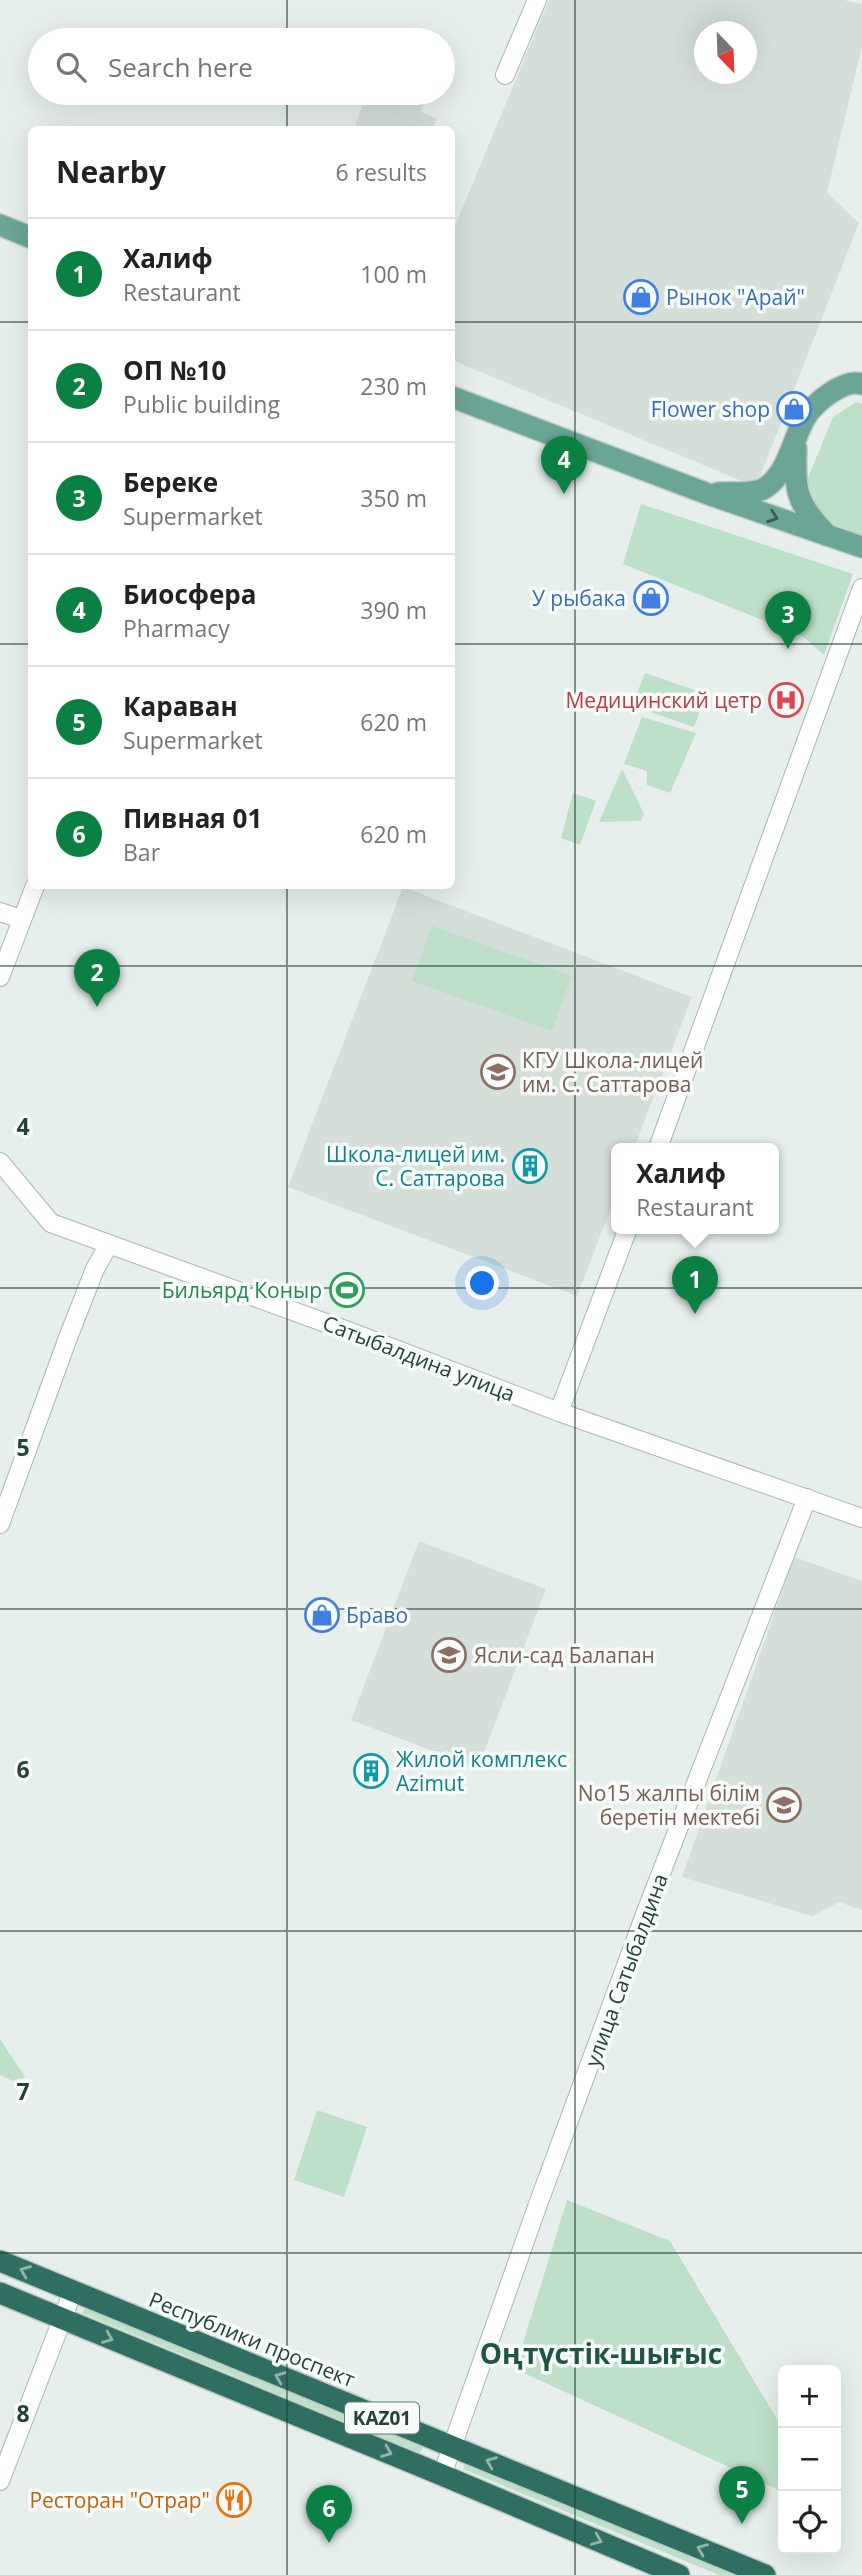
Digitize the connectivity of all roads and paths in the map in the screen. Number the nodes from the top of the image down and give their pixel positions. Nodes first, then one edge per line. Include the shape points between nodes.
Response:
1 (537, 0) edge
2 (505, 75) dead end
3 (0, 225) edge
4 (28, 236) edge
5 (862, 384) edge
6 (455, 398) edge
7 (796, 439) junction
8 (708, 494) junction
9 (828, 536) junction
10 (862, 547) edge
11 (862, 588) edge
12 (34, 889) edge
13 (0, 912) edge
14 (21, 919) junction
15 (0, 977) edge
16 (660, 1143) edge
17 (0, 1162) edge
18 (626, 1234) edge
19 (109, 1244) junction
20 (559, 1412) junction
21 (807, 1498) junction
22 (862, 1518) edge
23 (0, 1524) edge
24 (0, 2261) edge
25 (72, 2291) junction
26 (0, 2293) edge
27 (61, 2319) junction
28 (453, 2446) junction
29 (442, 2474) junction
30 (0, 2482) edge
31 (679, 2575) edge
32 (765, 2575) edge

1 - 2 street
3 - 4 main road
5 - 7 main road via 836,388 806,416
6 - 8 main road
7 - 8 main road via 777,479 762,490
7 - 9 main road via 797,494
8 -> 9 main road
9 - 10 main road
11 - 16 street
12 - 14 street
13 - 14 street
14 - 15 street
17 - 19 street, Сатыбалдина улица via 51,1223
18 - 20 street
19 - 20 street, Сатыбалдина улица
19 - 23 street via 69,1335
20 - 21 street, Сатыбалдина улица
21 - 22 street, Сатыбалдина улица
21 - 28 street, улица Сатыбалдина via 643,1922
25 -> 24 highway, Республики проспект / KАZ01
25 - 27 street
28 -> 25 highway, Республики проспект / KАZ01
26 - 27 highway, KАZ01
27 -> 29 highway, KАZ01
27 - 30 street
28 - 29 street
32 -> 28 highway, Республики проспект / KАZ01
29 -> 31 highway, KАZ01

